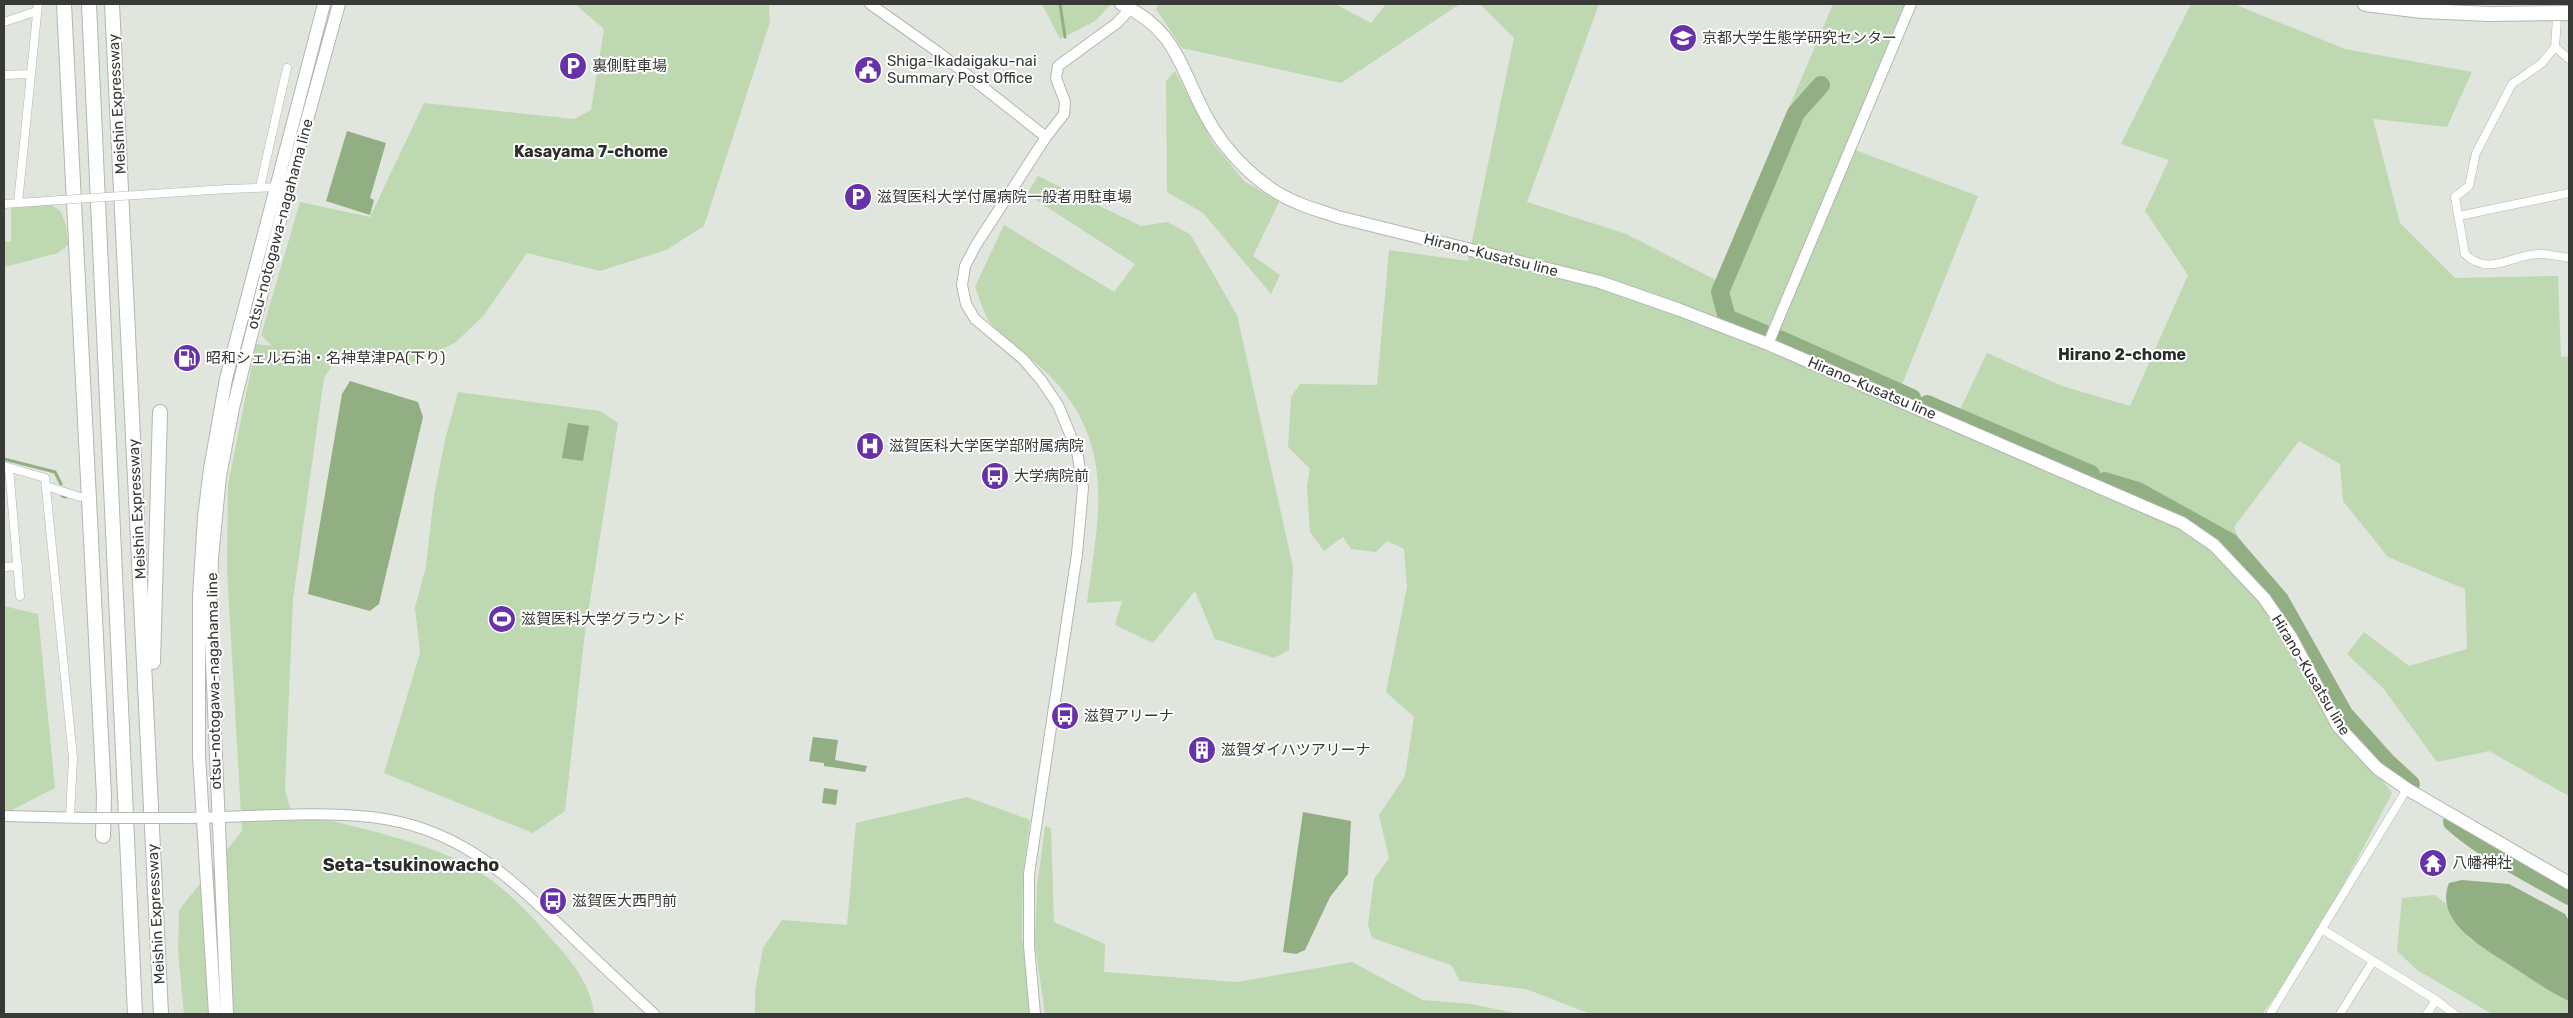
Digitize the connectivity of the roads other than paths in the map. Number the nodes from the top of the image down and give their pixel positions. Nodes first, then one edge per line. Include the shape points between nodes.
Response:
1 (64, 4) edge
2 (89, 4) edge
3 (112, 4) edge
4 (324, 4) edge
5 (339, 4) edge
6 (870, 4) edge
7 (1911, 4) edge
8 (2366, 4) edge
9 (2558, 4) edge
10 (1128, 5) edge
11 (37, 7) edge
12 (2569, 13) edge
13 (4, 22) edge
14 (2555, 47) junction
15 (2569, 59) edge
16 (287, 68) dead end
17 (30, 74) junction
18 (4, 75) edge
19 (1046, 137) junction
20 (275, 186) junction
21 (260, 187) junction
22 (288, 189) junction
23 (2569, 194) edge
24 (18, 203) junction
25 (4, 204) edge
26 (2459, 216) junction
27 (2569, 258) edge
28 (1768, 344) junction
29 (160, 412) dead end
30 (6, 467) edge
31 (46, 486) junction
32 (80, 497) dead end
33 (18, 566) junction
34 (4, 567) edge
35 (20, 596) dead end
36 (149, 752) junction
37 (2408, 789) junction
38 (4, 816) edge
39 (70, 816) junction
40 (217, 817) junction
41 (203, 818) junction
42 (103, 836) dead end
43 (2569, 883) edge
44 (2322, 928) junction
45 (2373, 961) junction
46 (2436, 1000) junction
47 (135, 1014) edge
48 (161, 1014) edge
49 (215, 1014) edge
50 (227, 1014) edge
51 (654, 1014) edge
52 (1035, 1014) edge
53 (2270, 1014) edge
54 (2340, 1014) edge
55 (2427, 1014) edge
56 (2454, 1014) edge

1 - 42 highway via 104,797
2 - 47 highway, Meishin Expressway
3 - 36 highway, Meishin Expressway
4 - 20 main road, otsu-notogawa-nagahama line
5 - 22 main road, otsu-notogawa-nagahama line
6 - 19 street via 938,52
7 - 28 street
8 - 12 highway, bridge via 2422,11
9 - 14 street
10 - 19 street via 1117,24 1058,66 1056,78 1065,102 1064,114
10 - 28 main road, Hirano-Kusatsu line via 1149,19 1169,40 1206,117 1221,140 1264,185 1297,203 1338,217 1600,282
11 - 13 street
11 - 17 street
14 - 15 street
14 - 26 street via 2542,63 2512,84 2476,153 2469,186 2455,197
16 - 21 street
17 - 18 street
17 - 24 street
19 - 52 street via 976,245 965,266 962,285 966,304 975,319 1023,359 1058,405 1077,451 1083,488 1077,554 1029,874 1029,946
20 - 21 street
20 - 22 street
20 - 41 main road, otsu-notogawa-nagahama line via 226,379 204,517 199,597 199,756
21 - 24 street, bridge
22 - 40 main road, otsu-notogawa-nagahama line via 232,408 220,476 210,615
23 - 26 street
24 - 25 street
26 - 27 street via 2465,254 2471,260 2494,266 2537,254
28 - 37 main road, Hirano-Kusatsu line via 2154,510 2182,523 2214,545 2264,598 2291,637 2316,688 2346,737 2377,768
29 - 36 highway
30 - 31 street via 45,478
30 - 33 street
31 - 32 street
31 - 39 street via 73,758
33 - 34 street
33 - 35 street
36 - 48 highway, Meishin Expressway
37 - 43 main road, Hirano-Kusatsu line
37 - 44 street
38 - 39 street
39 - 41 street, bridge
40 - 41 street
40 - 50 main road, otsu-notogawa-nagahama line
40 - 51 street via 301,813 372,817 434,832 506,874
41 - 49 main road, otsu-notogawa-nagahama line
44 - 45 street
44 - 53 street
45 - 46 street
45 - 54 street
46 - 55 street
46 - 56 street

